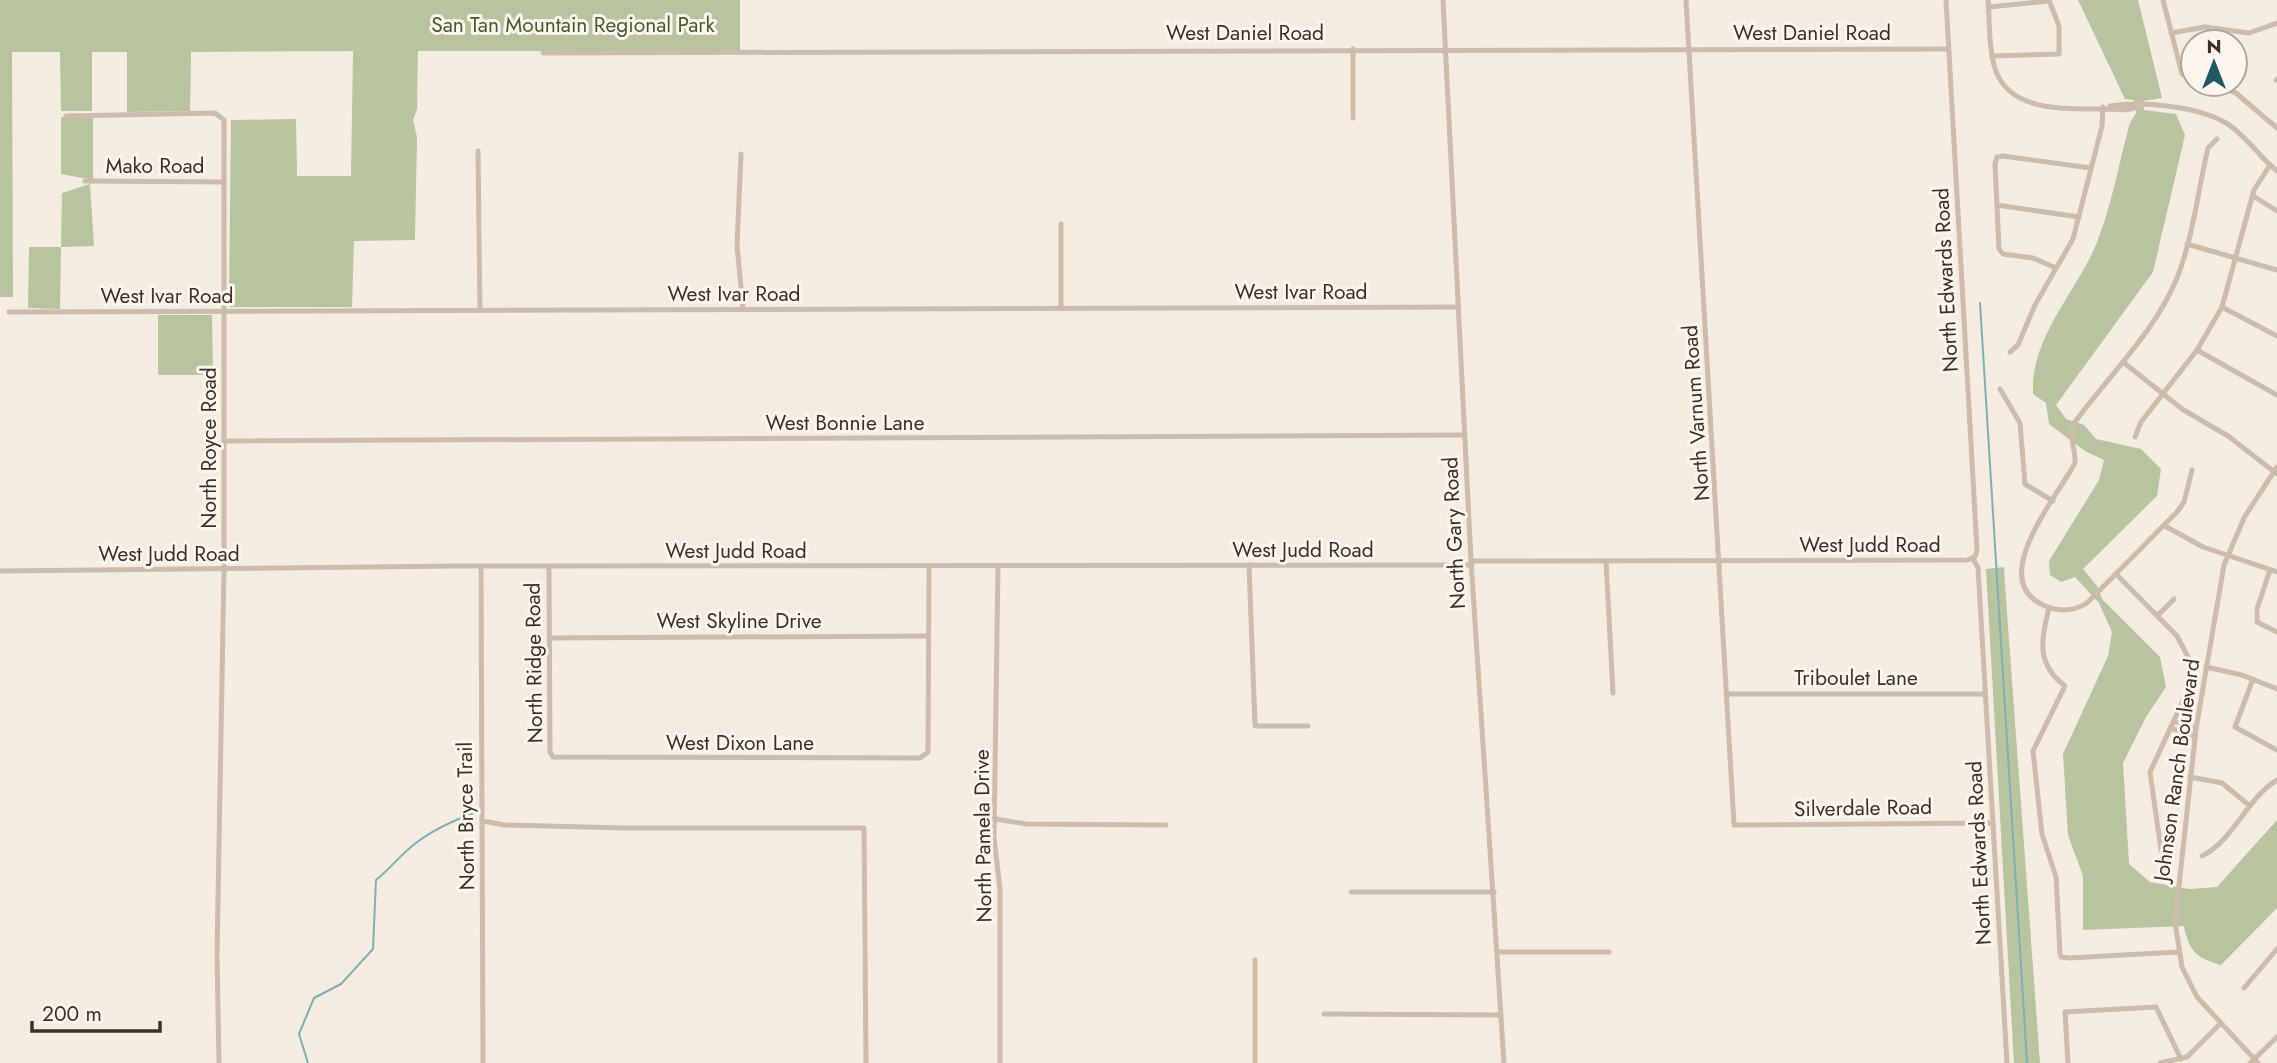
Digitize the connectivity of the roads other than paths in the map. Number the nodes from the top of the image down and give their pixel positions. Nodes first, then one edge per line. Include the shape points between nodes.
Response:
1 (1443, 0) edge
2 (1686, 0) edge
3 (1945, 0) edge
4 (2163, 0) edge
5 (2049, 1) edge
6 (1989, 4) edge
7 (2277, 23) edge
8 (2171, 33) junction
9 (1446, 48) junction
10 (1689, 48) junction
11 (1353, 49) junction
12 (1948, 49) junction
13 (543, 53) dead end
14 (1992, 56) junction
15 (2179, 63) edge
16 (2242, 98) edge
17 (2103, 107) junction
18 (66, 116) dead end
19 (1353, 118) dead end
20 (2277, 128) edge
21 (2217, 139) dead end
22 (478, 150) dead end
23 (741, 154) dead end
24 (2270, 165) junction
25 (2091, 168) junction
26 (2277, 171) edge
27 (85, 181) dead end
28 (224, 182) junction
29 (2253, 196) junction
30 (1997, 205) junction
31 (2277, 211) edge
32 (2080, 217) junction
33 (1060, 225) dead end
34 (2187, 244) junction
35 (2237, 257) junction
36 (2056, 268) junction
37 (2277, 270) edge
38 (1458, 307) junction
39 (2222, 307) junction
40 (1061, 309) junction
41 (480, 310) junction
42 (743, 310) junction
43 (9, 312) dead end
44 (225, 312) junction
45 (2277, 336) edge
46 (2197, 350) junction
47 (2010, 352) dead end
48 (2123, 362) junction
49 (2000, 389) dead end
50 (2164, 395) junction
51 (2277, 395) edge
52 (1465, 435) junction
53 (2135, 437) dead end
54 (225, 441) junction
55 (2192, 470) dead end
56 (2276, 471) edge
57 (2053, 501) junction
58 (2165, 526) junction
59 (2228, 554) junction
60 (1974, 558) junction
61 (1606, 561) junction
62 (1721, 561) junction
63 (1471, 563) junction
64 (1249, 565) junction
65 (998, 566) junction
66 (929, 567) junction
67 (481, 568) junction
68 (549, 568) junction
69 (224, 570) junction
70 (2270, 570) junction
71 (0, 571) edge
72 (2277, 572) edge
73 (2117, 575) junction
74 (2174, 599) dead end
75 (2049, 608) junction
76 (2158, 615) junction
77 (2277, 632) edge
78 (928, 636) junction
79 (550, 638) junction
80 (2206, 667) junction
81 (2253, 679) junction
82 (2277, 689) edge
83 (1613, 693) dead end
84 (1727, 694) junction
85 (1985, 694) junction
86 (2174, 721) junction
87 (1308, 726) dead end
88 (2170, 728) junction
89 (2196, 733) junction
90 (2277, 750) edge
91 (553, 757) joint
92 (2190, 777) junction
93 (2277, 780) edge
94 (2250, 806) junction
95 (996, 819) junction
96 (482, 821) junction
97 (1993, 823) junction
98 (1166, 825) dead end
99 (1734, 825) joint
100 (2161, 850) dead end
101 (2202, 856) dead end
102 (1351, 892) dead end
103 (1494, 892) junction
104 (2277, 949) edge
105 (1497, 952) junction
106 (1609, 952) dead end
107 (2178, 952) junction
108 (2272, 956) junction
109 (1255, 960) dead end
110 (2277, 961) edge
111 (2244, 988) dead end
112 (1324, 1014) dead end
113 (1501, 1015) junction
114 (2220, 1024) junction
115 (2277, 1037) edge
116 (2181, 1059) junction
117 (2254, 1061) edge
118 (219, 1063) edge
119 (483, 1063) edge
120 (866, 1063) edge
121 (1000, 1063) edge
122 (1255, 1063) edge
123 (1504, 1063) edge
124 (2007, 1063) edge
125 (2068, 1063) edge
126 (2160, 1063) edge

1 - 9 street, North Gary Road
2 - 10 street, North Varnum Road
3 - 12 street, North Edwards Road
4 - 8 street
5 - 6 street
5 - 14 street via 2059,26 2059,54
6 - 14 street
7 - 8 street via 2241,33 2194,28
8 - 15 street
9 - 10 street, West Daniel Road
9 - 11 street, West Daniel Road
9 - 38 street, North Gary Road
10 - 12 street, West Daniel Road
10 - 62 street, North Varnum Road
11 - 13 street, West Daniel Road
11 - 19 street
12 - 60 street, North Edwards Road
14 - 17 street via 2000,79 2025,103
16 - 20 street
17 - 24 street via 2181,107 2226,123
17 - 25 street
18 - 28 street, North Royce Road via 215,113 224,120
21 - 34 street via 2208,148
22 - 41 street
23 - 42 street via 737,245
24 - 26 street
24 - 29 street
25 - 30 street via 1997,158
25 - 32 street
27 - 28 street, Mako Road
28 - 44 street, North Royce Road
29 - 31 street
29 - 35 street
30 - 32 street
30 - 36 street via 2003,254 2033,258
32 - 36 street
33 - 40 street
34 - 35 street
34 - 48 street via 2171,292
35 - 37 street
35 - 39 street
36 - 47 street via 2018,345
38 - 40 street, West Ivar Road
38 - 52 street, North Gary Road
39 - 45 street
39 - 46 street
40 - 42 street, West Ivar Road
41 - 42 street, West Ivar Road
41 - 44 street, West Ivar Road
43 - 44 street, West Ivar Road
44 - 54 street, North Royce Road
46 - 50 street
46 - 51 street
48 - 50 street
48 - 57 street via 2073,426 2075,463
49 - 57 street via 2020,422 2025,484
50 - 53 street via 2141,422
50 - 56 street
52 - 54 street, West Bonnie Lane
52 - 63 street, North Gary Road
54 - 69 street, North Royce Road
55 - 58 street via 2183,502
56 - 59 street, Johnson Ranch Boulevard via 2245,516
57 - 75 street via 2024,554 2020,571 2026,591
58 - 59 street via 2189,542
58 - 73 street
59 - 70 street
59 - 80 street, Johnson Ranch Boulevard
60 - 62 street, West Judd Road
60 - 85 street, North Edwards Road
61 - 62 street, West Judd Road
61 - 63 street, West Judd Road
61 - 83 street
62 - 84 street, North Varnum Road
63 - 64 street, West Judd Road
63 - 103 street, North Gary Road
64 - 65 street, West Judd Road
64 - 87 street via 1255,726
65 - 66 street, West Judd Road
65 - 95 street, North Pamela Drive
66 - 68 street, West Judd Road
66 - 78 street
67 - 68 street, West Judd Road
67 - 69 street, West Judd Road
67 - 96 street, North Bryce Trail
68 - 79 street, North Ridge Road
69 - 71 street, West Judd Road
69 - 118 street, North Royce Road
70 - 72 street
70 - 77 street via 2257,622
73 - 75 street via 2079,608
73 - 76 street
74 - 76 street
75 - 107 street via 2040,646 2049,673 2065,686 2033,751 2042,834 2056,877 2062,957
76 - 86 street via 2189,659 2191,682
78 - 79 street, West Skyline Drive
78 - 91 street, West Dixon Lane via 926,755 920,758
79 - 91 street, North Ridge Road
80 - 81 street
80 - 89 street, Johnson Ranch Boulevard
81 - 82 street
81 - 90 street via 2236,729
84 - 85 street, Triboulet Lane
84 - 99 street, North Varnum Road
85 - 97 street, North Edwards Road
86 - 88 street
86 - 89 street
88 - 89 street
88 - 100 street via 2150,772
89 - 92 street, Johnson Ranch Boulevard
92 - 94 street via 2222,783
92 - 107 street, Johnson Ranch Boulevard via 2175,908
93 - 94 street
94 - 101 street via 2214,850
95 - 98 street via 1026,824
95 - 121 street, North Pamela Drive
96 - 119 street, North Bryce Trail
96 - 120 street via 624,828 864,828
97 - 99 street, Silverdale Road
97 - 124 street, North Edwards Road
102 - 103 street
103 - 105 street, North Gary Road
104 - 108 street
105 - 106 street
105 - 113 street, North Gary Road
107 - 114 street, Johnson Ranch Boulevard via 2190,985
108 - 110 street
108 - 111 street
109 - 122 street
112 - 113 street
113 - 123 street, North Gary Road
114 - 116 street
114 - 117 street, Johnson Ranch Boulevard
115 - 117 street
116 - 125 street via 2156,1007 2065,1012
116 - 126 street

